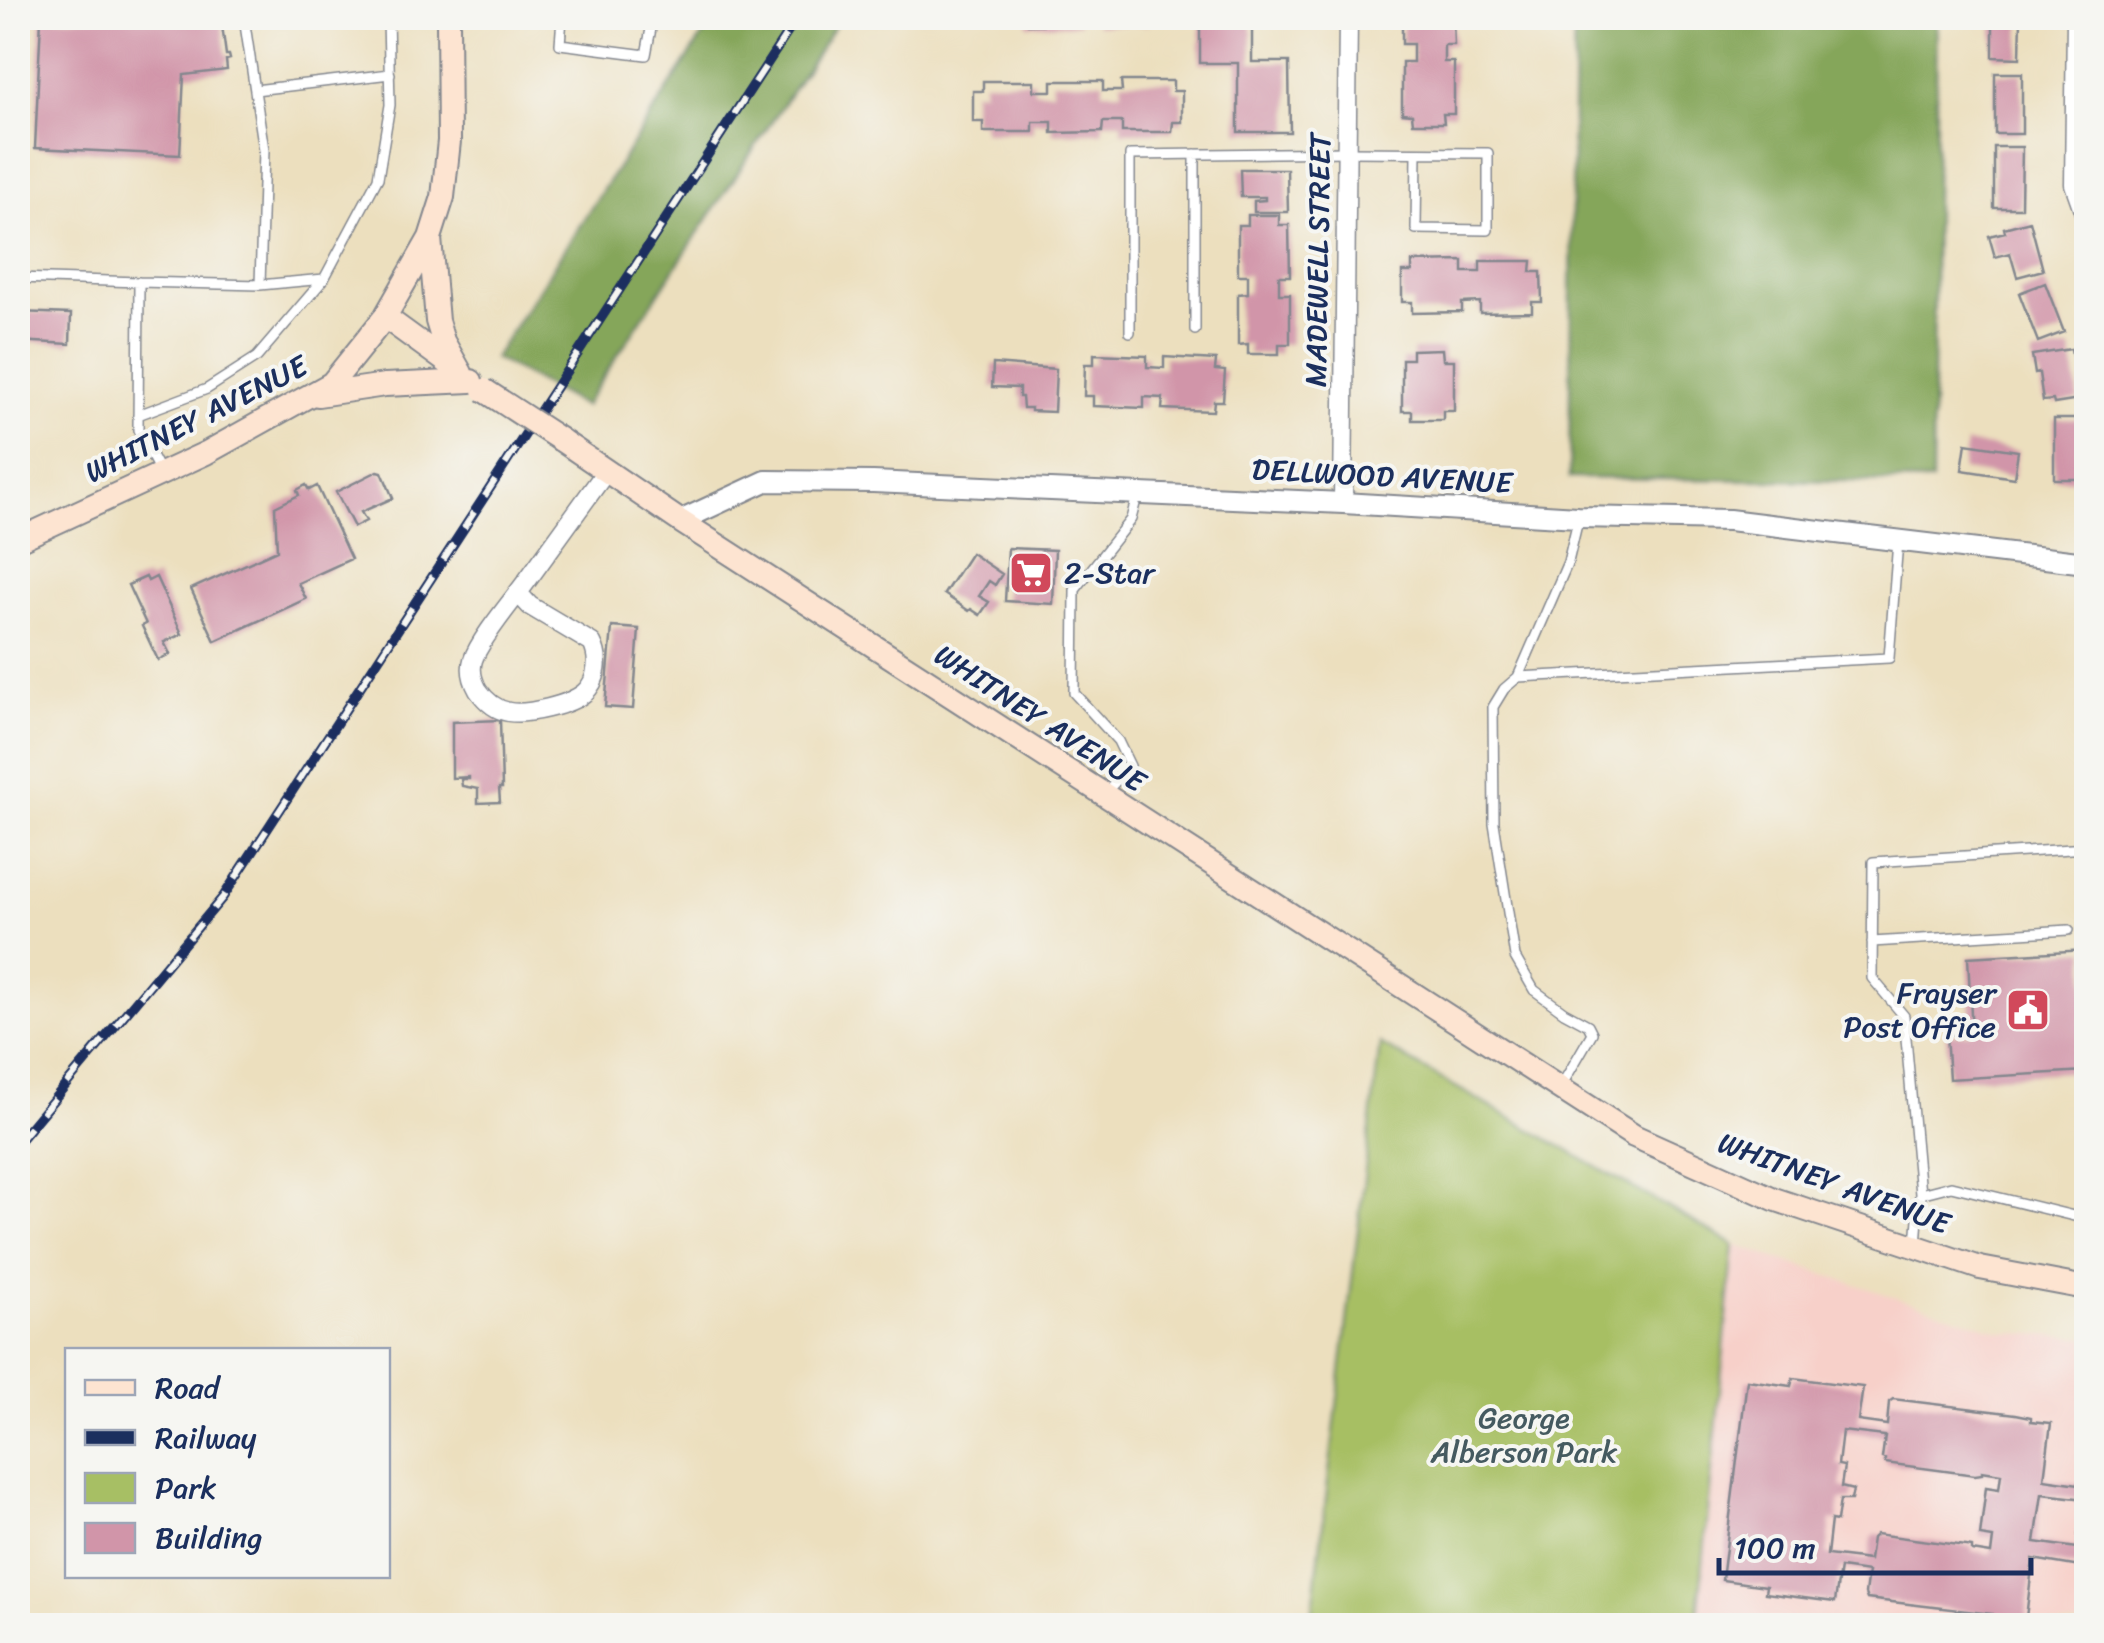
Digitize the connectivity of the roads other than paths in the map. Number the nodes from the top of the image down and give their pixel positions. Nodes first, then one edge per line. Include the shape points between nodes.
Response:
1 (244, 18) edge
2 (388, 18) edge
3 (448, 18) edge
4 (562, 18) edge
5 (653, 18) edge
6 (1348, 18) edge
7 (2076, 18) edge
8 (390, 74) junction
9 (255, 90) junction
10 (1346, 152) junction
11 (1417, 153) junction
12 (1195, 154) junction
13 (2086, 218) edge
14 (430, 238) junction
15 (18, 278) edge
16 (324, 279) junction
17 (139, 282) junction
18 (260, 285) junction
19 (386, 317) junction
20 (1195, 330) dead end
21 (1130, 332) dead end
22 (472, 381) junction
23 (309, 396) junction
24 (138, 415) junction
25 (607, 470) junction
26 (161, 474) junction
27 (1138, 494) junction
28 (1343, 503) junction
29 (1578, 517) junction
30 (680, 521) junction
31 (18, 540) edge
32 (1898, 540) junction
33 (2086, 562) edge
34 (518, 593) junction
35 (1518, 677) junction
36 (1104, 794) junction
37 (2086, 848) edge
38 (2069, 930) dead end
39 (1872, 942) junction
40 (1560, 1088) junction
41 (1920, 1194) junction
42 (2086, 1218) edge
43 (1916, 1246) junction
44 (2086, 1288) edge

1 - 9 lane
2 - 8 lane
3 - 14 main road via 448,141 443,197
4 - 5 lane via 560,44 646,55
6 - 10 street, MADEWELL STREET
7 - 13 street via 2074,184
8 - 9 lane
8 - 16 lane via 378,178
9 - 18 lane via 264,150
10 - 11 lane
10 - 12 lane
10 - 28 street, MADEWELL STREET
11 - 11 lane via 1488,153 1488,230 1416,228
12 - 20 lane
12 - 21 lane via 1130,155
14 - 19 main road
14 - 22 main road via 443,342
15 - 17 lane
16 - 18 lane
16 - 24 lane via 257,356 207,389
17 - 18 lane
17 - 24 lane
19 - 22 main road, WHITNEY AVENUE
19 - 23 main road, WHITNEY AVENUE via 332,383
22 - 23 main road
22 - 25 main road, WHITNEY AVENUE, bridge
23 - 26 main road, WHITNEY AVENUE
24 - 26 lane via 138,430
25 - 30 main road, WHITNEY AVENUE
25 - 34 street
26 - 31 main road, WHITNEY AVENUE
27 - 28 street, DELLWOOD AVENUE
27 - 30 street, DELLWOOD AVENUE via 766,482
27 - 36 lane via 1132,519 1075,590 1074,693 1118,741 1130,766
28 - 29 street, DELLWOOD AVENUE
29 - 32 street, DELLWOOD AVENUE via 1729,520
29 - 35 lane via 1568,562
30 - 36 main road, WHITNEY AVENUE
32 - 33 street, DELLWOOD AVENUE
32 - 35 lane via 1889,658
34 - 34 street via 473,660 473,681 483,697 510,712 584,694 597,668 592,643
35 - 40 lane via 1493,707 1494,823 1515,956 1534,990 1592,1034
36 - 40 main road, WHITNEY AVENUE
37 - 39 lane via 1873,862
38 - 39 lane
39 - 41 lane via 1872,978 1904,1016
40 - 43 main road, WHITNEY AVENUE via 1634,1136 1774,1200
41 - 42 lane via 1951,1186
41 - 43 lane
43 - 44 main road, WHITNEY AVENUE via 1980,1268

